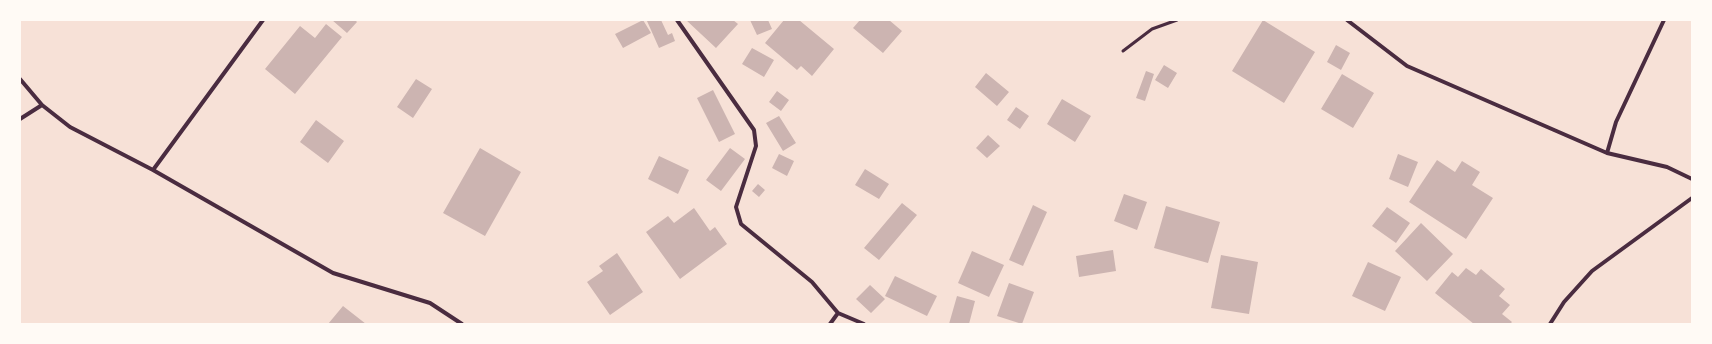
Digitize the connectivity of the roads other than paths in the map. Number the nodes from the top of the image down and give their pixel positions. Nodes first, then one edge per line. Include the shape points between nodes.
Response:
1 (263, 20) edge
2 (677, 20) edge
3 (1177, 20) edge
4 (1347, 20) edge
5 (1664, 20) edge
6 (1123, 51) dead end
7 (20, 80) edge
8 (42, 105) junction
9 (20, 119) edge
10 (1607, 152) junction
11 (153, 170) junction
12 (1692, 179) edge
13 (1692, 198) edge
14 (838, 313) junction
15 (462, 324) edge
16 (830, 324) edge
17 (864, 324) edge
18 (1550, 324) edge

1 - 11 street
2 - 14 street via 754,130 756,146 736,207 741,224 812,282
3 - 6 lane via 1152,29
4 - 10 street via 1407,66
5 - 10 street via 1616,122
7 - 8 street
8 - 9 street
8 - 11 street via 70,127
10 - 12 street via 1667,166
11 - 15 street via 333,273 430,304
13 - 18 street via 1592,271 1564,302
14 - 16 street
14 - 17 street

